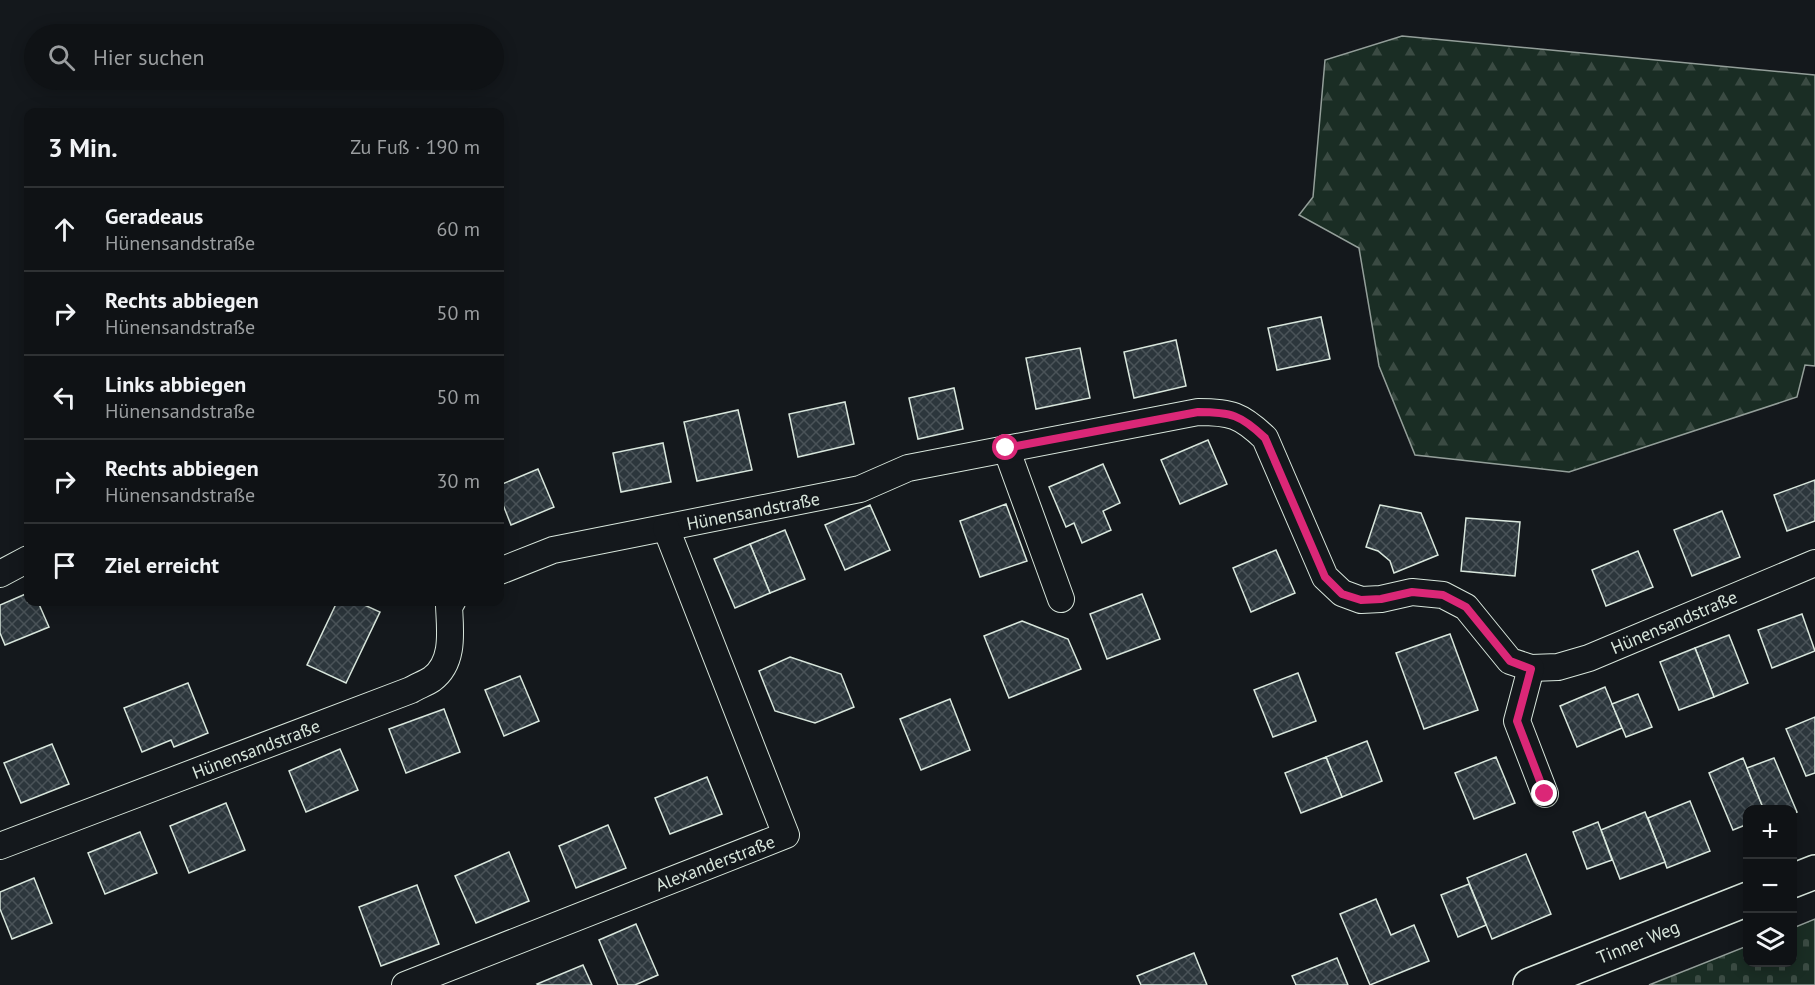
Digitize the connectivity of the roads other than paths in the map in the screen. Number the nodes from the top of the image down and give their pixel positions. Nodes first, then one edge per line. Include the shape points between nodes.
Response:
1 (1006, 448) junction
2 (666, 528) junction
3 (24, 562) edge
4 (1815, 563) edge
5 (504, 569) edge
6 (0, 574) edge
7 (1061, 599) dead end
8 (446, 606) edge
9 (1531, 669) junction
10 (1545, 794) dead end
11 (0, 846) edge
12 (1815, 872) edge
13 (1797, 879) edge
14 (1743, 901) edge
15 (405, 985) edge
16 (1530, 985) edge

1 - 2 street, Hünensandstraße via 908,468 860,489
1 - 7 street
1 - 9 street, Hünensandstraße via 1198,412 1233,415 1249,422 1265,438 1325,577 1342,594 1361,600 1412,592 1443,595 1466,607 1510,661
2 - 5 street, Hünensandstraße via 553,550
2 - 15 street, Alexanderstraße via 786,835
3 - 6 street
4 - 9 street, Hünensandstraße via 1589,658 1558,667
8 - 11 street, Hünensandstraße via 451,634 446,662 434,678
9 - 10 street via 1517,721
12 - 13 street
14 - 16 street, Tinner Weg

